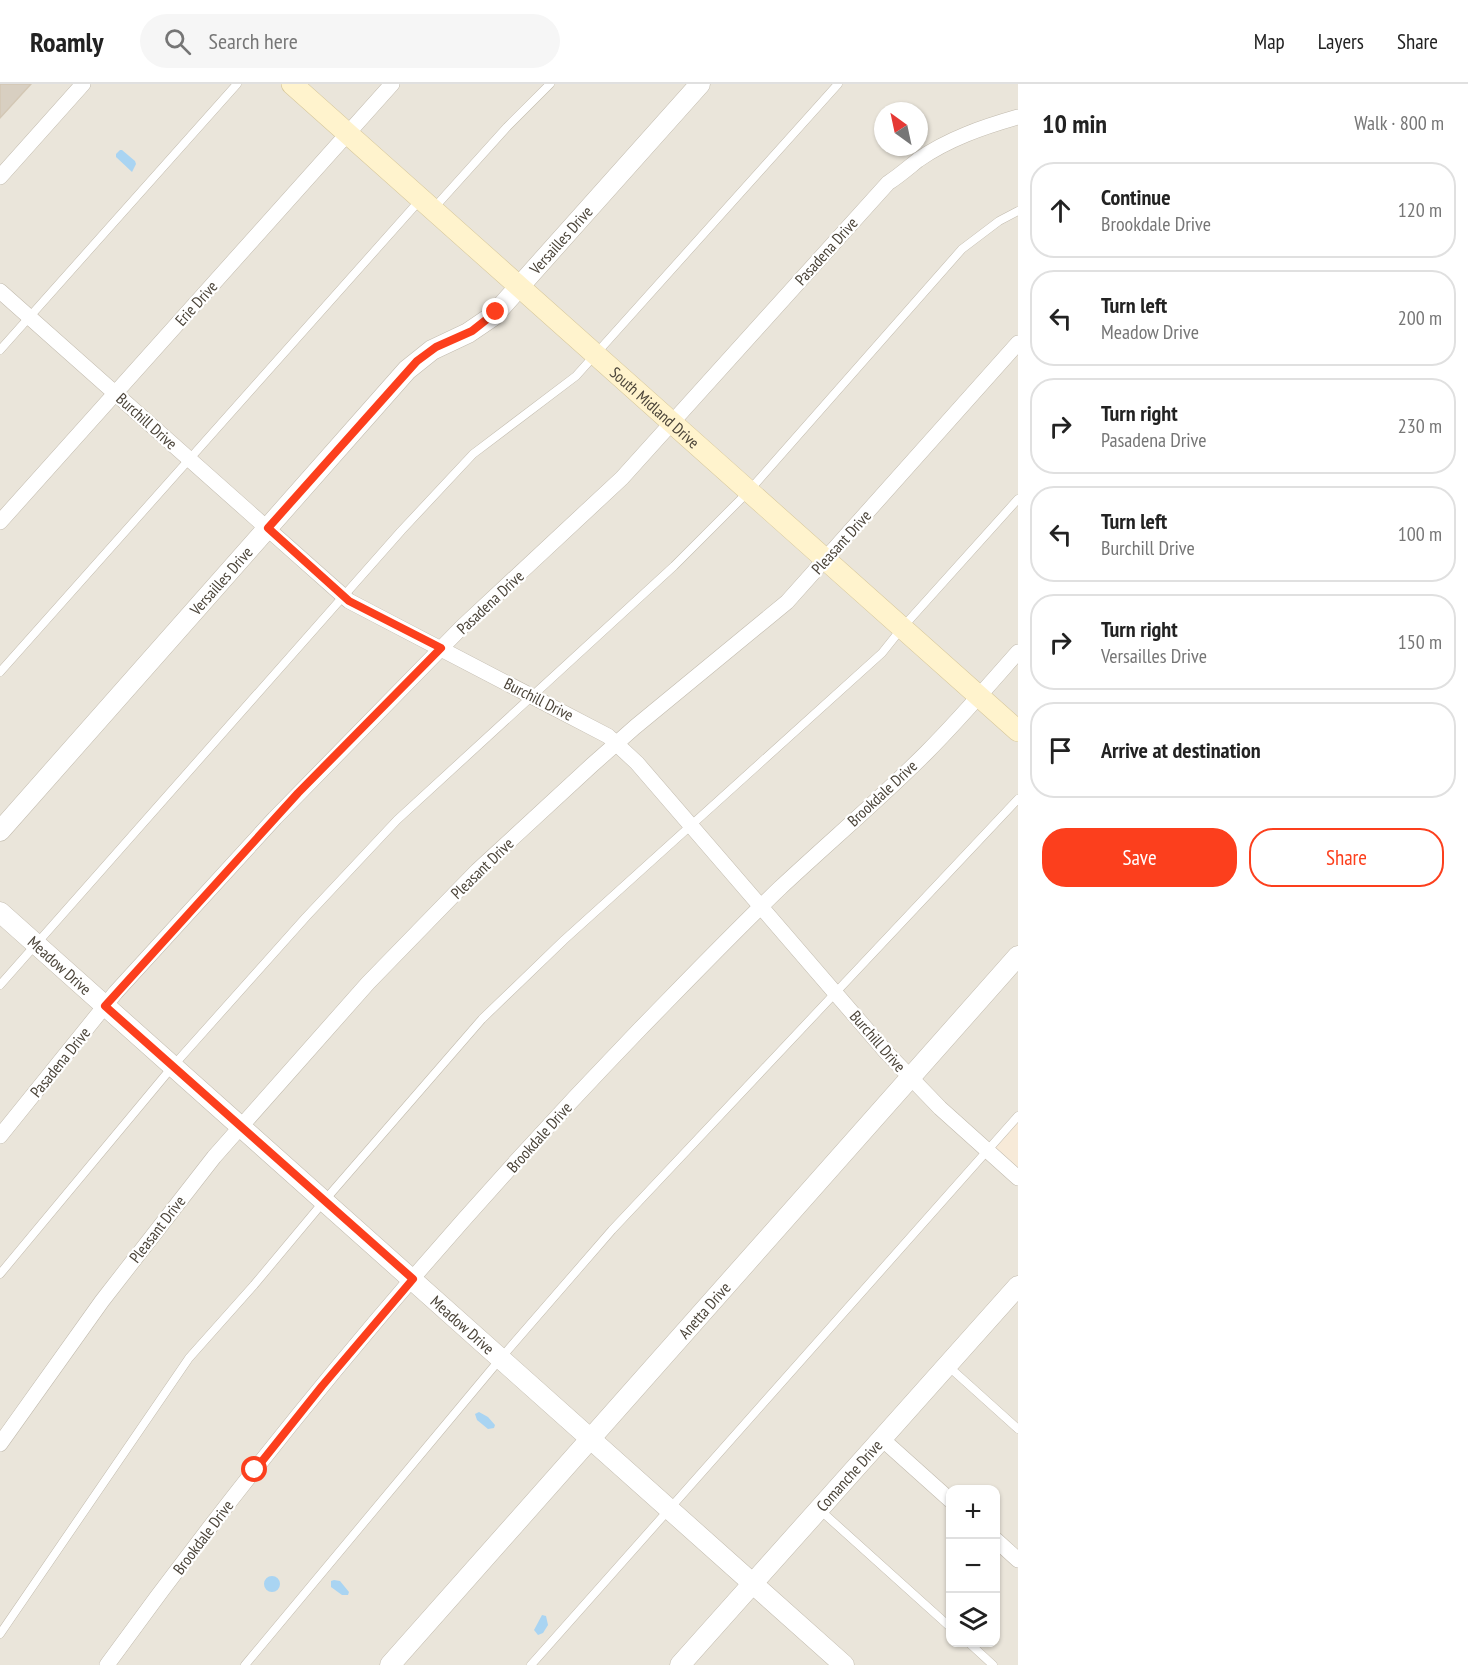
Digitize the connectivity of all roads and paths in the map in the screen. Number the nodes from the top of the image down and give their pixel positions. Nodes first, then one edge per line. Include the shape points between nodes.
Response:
1 (83, 84) edge
2 (237, 84) edge
3 (292, 84) edge
4 (392, 84) edge
5 (550, 84) edge
6 (700, 84) edge
7 (838, 84) edge
8 (1018, 117) edge
9 (347, 133) junction
10 (0, 177) edge
11 (427, 204) junction
12 (1018, 211) edge
13 (519, 286) junction
14 (0, 291) edge
15 (29, 316) junction
16 (1018, 343) edge
17 (0, 350) edge
18 (595, 354) junction
19 (116, 393) junction
20 (672, 424) junction
21 (189, 458) junction
22 (748, 492) junction
23 (1018, 499) edge
24 (0, 522) edge
25 (268, 528) junction
26 (825, 560) junction
27 (345, 597) junction
28 (902, 628) junction
29 (441, 648) junction
30 (1018, 651) edge
31 (0, 672) edge
32 (979, 696) junction
33 (533, 697) junction
34 (1018, 731) edge
35 (617, 743) junction
36 (1018, 800) edge
37 (692, 826) junction
38 (0, 831) edge
39 (761, 907) junction
40 (0, 912) edge
41 (36, 944) junction
42 (1018, 956) edge
43 (0, 985) edge
44 (836, 994) junction
45 (105, 1006) junction
46 (173, 1066) junction
47 (910, 1078) junction
48 (1018, 1116) edge
49 (242, 1126) junction
50 (0, 1136) edge
51 (988, 1151) junction
52 (1018, 1178) edge
53 (325, 1200) junction
54 (0, 1274) edge
55 (413, 1279) junction
56 (1016, 1292) edge
57 (501, 1358) junction
58 (947, 1365) junction
59 (1018, 1428) edge
60 (591, 1438) junction
61 (882, 1439) junction
62 (0, 1444) edge
63 (946, 1496) edge
64 (670, 1508) junction
65 (819, 1509) junction
66 (1000, 1544) edge
67 (1018, 1560) edge
68 (753, 1583) junction
69 (946, 1623) edge
70 (0, 1634) edge
71 (973, 1647) edge
72 (834, 1659) edge
73 (107, 1665) edge
74 (245, 1665) edge
75 (390, 1665) edge
76 (531, 1665) edge
77 (680, 1665) edge
78 (993, 1665) edge

1 - 10 street
2 - 15 lane
3 - 9 main road, South Midland Drive
4 - 9 street, Erie Drive
5 - 11 lane
6 - 13 street, Versailles Drive
7 - 18 lane
8 - 20 street, Pasadena Drive via 944,144 888,183
9 - 11 main road, South Midland Drive
9 - 19 street, Erie Drive
11 - 13 main road, South Midland Drive
11 - 21 lane
12 - 22 lane via 962,249
13 - 18 main road, South Midland Drive
13 - 25 street, Versailles Drive via 484,324 436,347 417,361
14 - 15 street, Burchill Drive
15 - 17 lane
15 - 19 street, Burchill Drive
16 - 26 street, Pleasant Drive
18 - 20 main road, South Midland Drive
18 - 27 lane via 549,398 473,454
19 - 21 street, Burchill Drive
19 - 24 street, Erie Drive
20 - 22 main road, South Midland Drive
20 - 29 street, Pasadena Drive via 622,478
21 - 25 street, Burchill Drive
21 - 31 lane
22 - 26 main road, South Midland Drive
22 - 33 lane
23 - 28 lane
25 - 27 street, Burchill Drive
25 - 38 street, Versailles Drive
26 - 28 main road, South Midland Drive
26 - 35 street, Pleasant Drive via 774,613
27 - 29 street, Burchill Drive
27 - 41 lane
28 - 32 main road, South Midland Drive
28 - 37 lane via 882,653
29 - 33 street, Burchill Drive
29 - 45 street, Pasadena Drive via 298,793
30 - 32 street, Brookdale Drive
32 - 34 main road, South Midland Drive
32 - 39 street, Brookdale Drive via 926,753
33 - 35 street, Burchill Drive
33 - 46 lane via 397,820
35 - 37 street, Burchill Drive
35 - 49 street, Pleasant Drive via 433,915
36 - 44 lane
37 - 39 street, Burchill Drive
37 - 53 lane via 482,1018
39 - 44 street, Burchill Drive
39 - 55 street, Brookdale Drive via 569,1104
40 - 41 street, Meadow Drive
41 - 43 lane
41 - 45 street, Meadow Drive
42 - 47 street, Anetta Drive
44 - 47 street, Burchill Drive
44 - 57 lane via 612,1230
45 - 46 street, Meadow Drive
45 - 50 street, Pasadena Drive
46 - 49 street, Meadow Drive
46 - 54 lane
47 - 51 street, Burchill Drive
47 - 60 street, Anetta Drive
48 - 51 lane
49 - 53 street, Meadow Drive
49 - 62 street, Pleasant Drive via 114,1285
51 - 52 street, Burchill Drive
51 - 64 lane
53 - 55 street, Meadow Drive
53 - 70 lane via 189,1358
55 - 57 street, Meadow Drive
55 - 73 street, Brookdale Drive via 255,1470
56 - 58 street, Comanche Drive
57 - 60 street, Meadow Drive
57 - 74 lane
58 - 59 lane
58 - 61 street, Comanche Drive
60 - 64 street, Meadow Drive
60 - 75 street, Anetta Drive
61 - 63 street
61 - 65 street, Comanche Drive
64 - 68 street, Meadow Drive
64 - 76 lane
65 - 68 street, Comanche Drive
65 - 69 lane
66 - 67 street
68 - 72 street, Meadow Drive
68 - 77 street, Comanche Drive
71 - 78 lane

